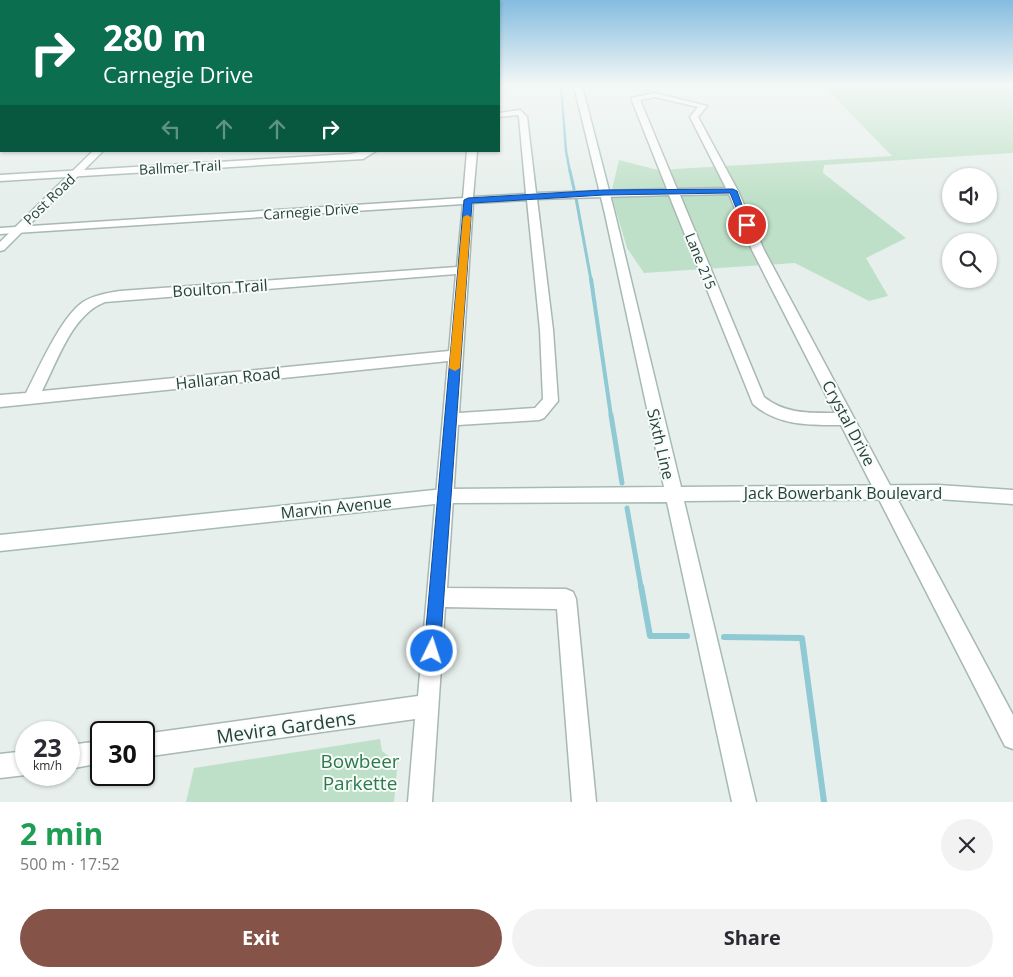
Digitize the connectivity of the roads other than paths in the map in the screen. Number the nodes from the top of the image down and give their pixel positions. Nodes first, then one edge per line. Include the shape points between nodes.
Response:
1 (524, 123) edge
2 (587, 123) edge
3 (645, 123) edge
4 (697, 123) edge
5 (98, 152) edge
6 (370, 152) edge
7 (472, 152) edge
8 (76, 173) junction
9 (0, 178) edge
10 (733, 191) junction
11 (604, 192) junction
12 (673, 192) junction
13 (530, 196) junction
14 (468, 200) junction
15 (0, 231) edge
16 (18, 231) junction
17 (0, 248) edge
18 (462, 270) junction
19 (456, 355) junction
20 (31, 398) junction
21 (0, 402) edge
22 (451, 419) junction
23 (846, 420) junction
24 (886, 492) junction
25 (673, 495) junction
26 (444, 496) junction
27 (1013, 497) edge
28 (0, 543) edge
29 (436, 597) junction
30 (428, 706) junction
31 (1013, 738) edge
32 (155, 744) edge
33 (15, 764) edge
34 (0, 766) edge
35 (420, 802) edge
36 (584, 802) edge
37 (744, 802) edge

1 - 13 street
2 - 11 street, Sixth Line
3 - 12 street, Lane 215
4 - 10 street, Crystal Drive
5 - 8 street, Post Road
6 - 8 street, Ballmer Trail via 350,157
7 - 14 street
8 - 9 street, Ballmer Trail
8 - 16 street, Post Road
10 - 12 street, Carnegie Drive
10 - 23 street, Crystal Drive via 758,250
11 - 12 street, Carnegie Drive
11 - 13 street, Carnegie Drive
11 - 25 street, Sixth Line
12 - 23 street, Lane 215 via 752,391 764,408 783,417
13 - 14 street, Carnegie Drive
13 - 22 street via 549,347 552,401 539,414
14 - 16 street, Carnegie Drive
14 - 18 street
15 - 16 street, Carnegie Drive
16 - 17 street, Post Road
18 - 19 street
18 - 20 street, Boulton Trail via 100,298 84,308 74,322
19 - 20 street, Hallaran Road
19 - 22 street
20 - 21 street, Hallaran Road
22 - 26 street
23 - 24 street, Crystal Drive
24 - 25 street, Jack Bowerbank Boulevard
24 - 27 street, Jack Bowerbank Boulevard
24 - 31 street, Crystal Drive
25 - 26 street, Marvin Avenue
25 - 37 street, Sixth Line
26 - 28 street, Marvin Avenue
26 - 29 street
29 - 30 street
29 - 36 street via 566,599
30 - 32 street, Mevira Gardens
30 - 35 street
33 - 34 street

